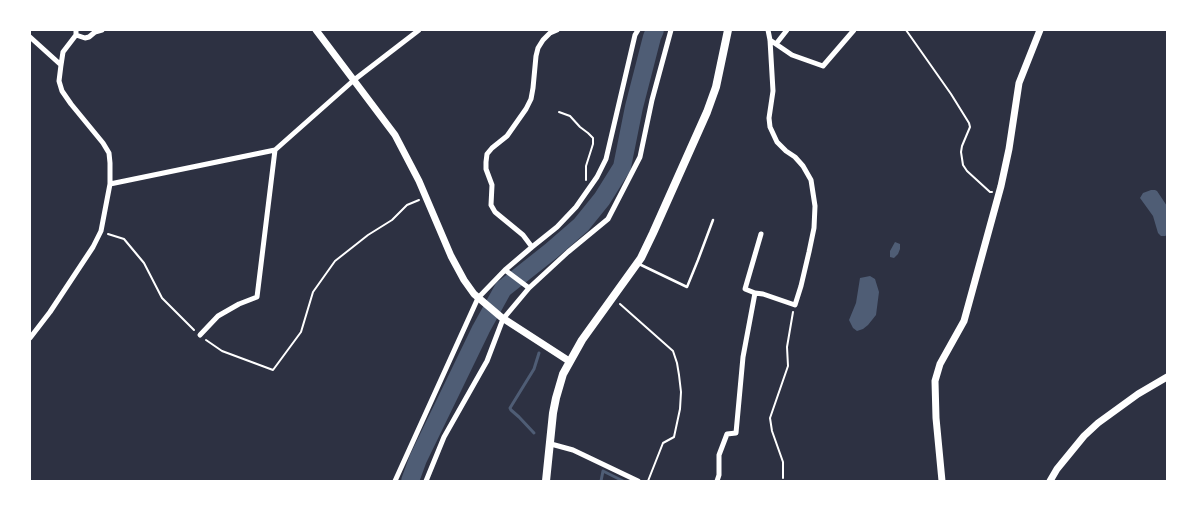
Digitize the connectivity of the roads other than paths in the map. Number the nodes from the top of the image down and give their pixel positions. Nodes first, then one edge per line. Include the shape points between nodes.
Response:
1 (102, 30) edge
2 (316, 30) edge
3 (420, 30) edge
4 (557, 30) edge
5 (638, 30) edge
6 (671, 30) edge
7 (728, 30) edge
8 (768, 30) edge
9 (787, 30) edge
10 (854, 30) edge
11 (1040, 30) edge
12 (76, 33) edge
13 (30, 37) edge
14 (770, 40) junction
15 (776, 44) junction
16 (60, 66) junction
17 (354, 80) junction
18 (275, 150) junction
19 (110, 184) junction
20 (713, 220) dead end
21 (761, 234) dead end
22 (532, 247) junction
23 (637, 263) junction
24 (505, 270) junction
25 (529, 288) junction
26 (756, 293) junction
27 (480, 300) junction
28 (502, 318) junction
29 (200, 335) dead end
30 (30, 338) edge
31 (570, 361) junction
32 (1167, 376) edge
33 (551, 444) junction
34 (395, 481) edge
35 (426, 481) edge
36 (546, 481) edge
37 (638, 481) edge
38 (717, 481) edge
39 (942, 481) edge
40 (1050, 481) edge

1 - 12 street via 85,38
2 - 17 street
3 - 17 street
4 - 22 street via 550,33 538,48 533,88 526,109 507,136 487,154 486,162 494,212 523,235
5 - 22 street via 606,159 597,178 557,227
6 - 25 street via 640,157 608,219
7 - 23 main road via 716,87 707,112
8 - 14 street
9 - 15 street
10 - 15 street via 823,66 792,55
11 - 39 street via 1019,83 999,194 964,321 940,364 935,381
12 - 16 street via 63,52
13 - 16 street
14 - 15 street
14 - 26 street via 774,91 770,127 777,142 795,157 812,180 814,228 794,305
16 - 19 street via 62,91 109,153
17 - 18 street
17 - 27 street via 395,135 464,280
18 - 19 street
18 - 29 street via 258,298 218,316
19 - 30 street via 101,231 93,247
20 - 23 lane via 686,286
21 - 26 street via 745,289
22 - 24 street
23 - 31 main road
24 - 25 street
24 - 27 street
25 - 28 street
26 - 38 street via 743,356 736,433 727,434 719,455
27 - 28 street
27 - 34 street
28 - 31 street
28 - 35 street via 486,361 444,437
31 - 33 main road via 556,398
32 - 40 street via 1098,423
33 - 36 main road
33 - 37 street via 572,450

